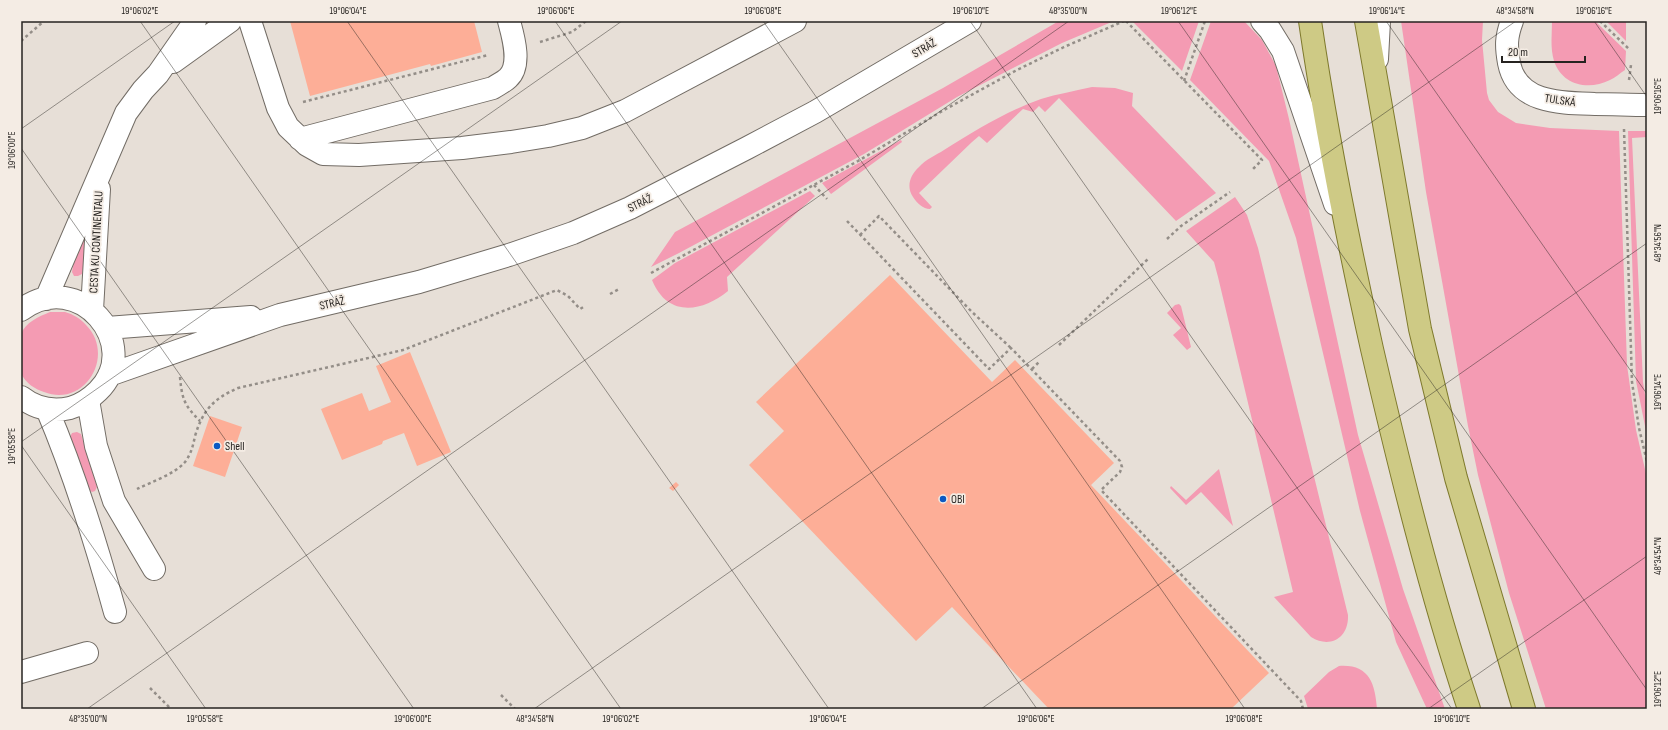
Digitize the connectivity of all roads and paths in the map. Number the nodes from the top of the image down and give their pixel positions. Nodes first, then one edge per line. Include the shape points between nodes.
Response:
1 (44, 21) edge
2 (195, 21) edge
3 (230, 21) edge
4 (250, 21) edge
5 (509, 21) edge
6 (586, 21) edge
7 (795, 21) edge
8 (970, 21) edge
9 (1125, 21) edge
10 (1205, 21) edge
11 (1262, 21) edge
12 (1310, 21) edge
13 (1366, 21) edge
14 (1379, 21) edge
15 (1512, 21) edge
16 (1600, 21) edge
17 (21, 41) edge
18 (537, 43) dead end
19 (1630, 50) dead end
20 (488, 55) dead end
21 (158, 74) junction
22 (1376, 80) junction
23 (1184, 81) junction
24 (301, 103) dead end
25 (1647, 105) edge
26 (1624, 131) dead end
27 (300, 139) junction
28 (1252, 170) dead end
29 (100, 174) junction
30 (814, 185) junction
31 (1230, 192) dead end
32 (827, 199) dead end
33 (847, 221) dead end
34 (860, 235) junction
35 (1167, 239) dead end
36 (1351, 253) junction
37 (1149, 258) dead end
38 (651, 273) dead end
39 (619, 289) dead end
40 (610, 294) dead end
41 (29, 304) edge
42 (585, 306) dead end
43 (92, 310) junction
44 (280, 315) junction
45 (107, 328) junction
46 (1059, 345) dead end
47 (1011, 348) junction
48 (1039, 362) dead end
49 (1032, 369) junction
50 (180, 373) dead end
51 (109, 375) junction
52 (22, 399) edge
53 (88, 400) junction
54 (47, 409) junction
55 (200, 421) junction
56 (1647, 462) edge
57 (130, 493) dead end
58 (154, 569) dead end
59 (115, 612) dead end
60 (87, 653) dead end
61 (21, 672) edge
62 (150, 688) dead end
63 (501, 695) dead end
64 (171, 709) edge
65 (516, 709) edge
66 (1303, 709) edge
67 (1469, 709) edge
68 (1524, 709) edge

1 - 17 path
2 - 21 street, CESTA KU CONTINENTALU
3 - 21 street, CESTA KU CONTINENTALU
4 - 27 street via 278,108 288,127
5 - 27 street via 516,49 515,63 509,77 492,88
6 - 18 path via 572,32
7 - 27 street via 625,110 582,128 548,136 462,148 359,155 323,154
8 - 44 street, STRÁŽ via 747,148 670,188 573,233 419,282
9 - 23 path
9 - 30 path via 1017,70
10 - 23 path
11 - 36 street via 1283,51
12 - 36 main road
13 - 22 main road
14 - 22 street
15 - 25 street, TULSKÁ via 1506,36 1510,66 1517,81 1529,93 1551,102
16 - 19 path
20 - 24 path
21 - 29 street, CESTA KU CONTINENTALU via 126,113
22 - 68 main road via 1420,329 1456,478
23 - 28 path via 1262,160
26 - 56 path via 1632,382
29 - 41 street, CESTA KU CONTINENTALU
29 - 43 street, CESTA KU CONTINENTALU
30 - 32 path
30 - 38 path
31 - 35 path via 1181,226
33 - 34 path
34 - 47 path via 879,216 972,312
34 - 47 path via 989,369
36 - 67 main road via 1393,440 1425,561
37 - 46 path
39 - 40 path
41 - 43 street via 70,299
42 - 55 path via 580,309 568,296 557,290 403,350 238,388 216,400
43 - 45 street
44 - 45 street, STRÁŽ
44 - 51 street, STRÁŽ
45 - 51 street via 113,354
47 - 49 path
48 - 49 path
49 - 66 path via 1120,461 1120,472 1101,490 1301,701
50 - 55 path via 187,408
51 - 53 street via 100,389
52 - 54 street
53 - 54 street via 68,408
53 - 58 street via 96,446 114,501
54 - 59 street via 91,528
55 - 57 path via 191,452 184,463 176,470
60 - 61 street
62 - 64 path
63 - 65 path

